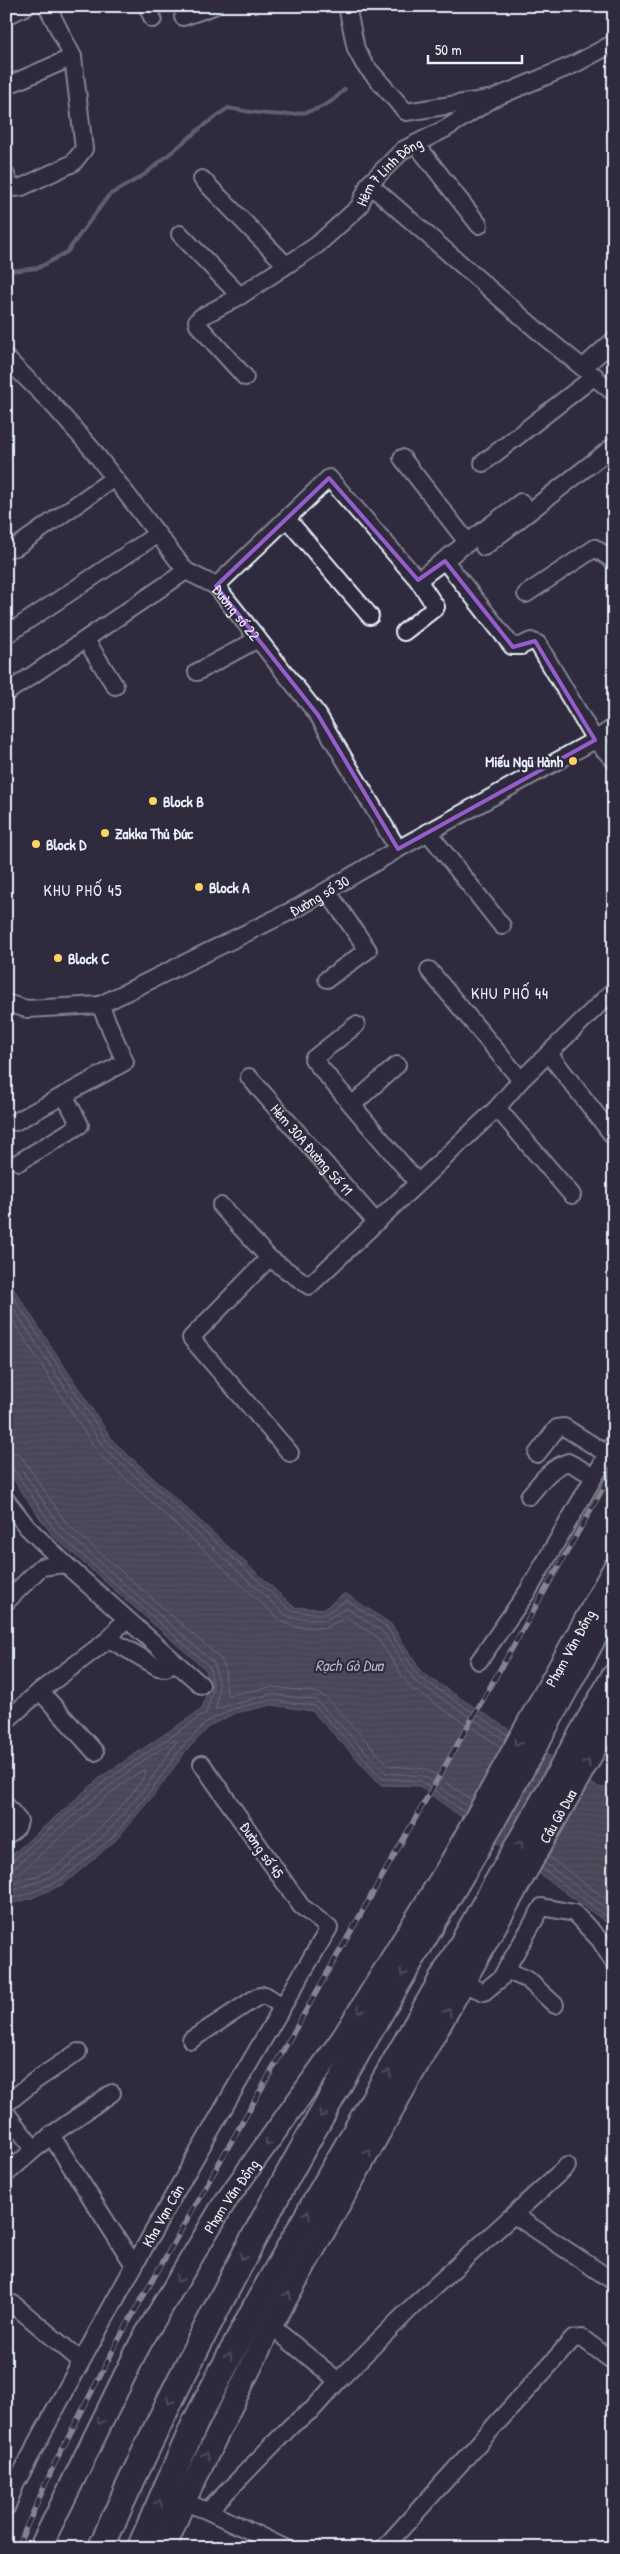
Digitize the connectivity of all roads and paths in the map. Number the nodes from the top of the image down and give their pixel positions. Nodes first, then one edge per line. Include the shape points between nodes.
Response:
1 (27, 6) edge
2 (47, 6) edge
3 (214, 6) edge
4 (347, 6) edge
5 (6, 16) edge
6 (182, 17) dead end
7 (614, 43) edge
8 (73, 57) junction
9 (6, 86) edge
10 (494, 98) junction
11 (416, 144) junction
12 (6, 175) edge
13 (202, 179) dead end
14 (370, 184) junction
15 (479, 224) dead end
16 (180, 234) dead end
17 (285, 264) junction
18 (240, 296) junction
19 (614, 340) edge
20 (6, 358) edge
21 (589, 371) junction
22 (245, 377) dead end
23 (614, 393) edge
24 (614, 446) edge
25 (402, 458) dead end
26 (483, 463) dead end
27 (114, 478) junction
28 (529, 512) junction
29 (287, 518) junction
30 (156, 535) junction
31 (468, 543) junction
32 (484, 547) dead end
33 (6, 549) edge
34 (444, 561) junction
35 (614, 561) edge
36 (186, 571) junction
37 (418, 580) junction
38 (216, 586) junction
39 (526, 594) dead end
40 (370, 616) dead end
41 (404, 632) dead end
42 (6, 635) edge
43 (258, 639) junction
44 (86, 640) junction
45 (197, 672) dead end
46 (115, 686) dead end
47 (6, 693) edge
48 (614, 726) edge
49 (595, 740) junction
50 (614, 760) edge
51 (428, 832) junction
52 (398, 849) junction
53 (327, 891) junction
54 (502, 926) dead end
55 (429, 970) dead end
56 (327, 979) dead end
57 (614, 990) edge
58 (6, 1003) edge
59 (100, 1005) junction
60 (356, 1025) dead end
61 (549, 1054) junction
62 (397, 1065) dead end
63 (250, 1076) dead end
64 (521, 1080) junction
65 (64, 1095) junction
66 (352, 1105) junction
67 (496, 1108) junction
68 (15, 1122) dead end
69 (614, 1137) edge
70 (19, 1162) dead end
71 (417, 1182) junction
72 (572, 1195) dead end
73 (221, 1206) dead end
74 (376, 1222) junction
75 (269, 1258) junction
76 (610, 1449) edge
77 (290, 1453) dead end
78 (537, 1454) dead end
79 (594, 1476) junction
80 (529, 1496) dead end
81 (6, 1500) edge
82 (65, 1564) junction
83 (614, 1568) edge
84 (614, 1600) edge
85 (6, 1602) edge
86 (125, 1619) junction
87 (109, 1640) junction
88 (173, 1661) junction
89 (479, 1661) dead end
90 (614, 1677) edge
91 (201, 1685) dead end
92 (40, 1692) junction
93 (547, 1704) junction
94 (614, 1715) edge
95 (6, 1721) edge
96 (595, 1730) junction
97 (95, 1752) dead end
98 (202, 1764) dead end
99 (6, 1804) edge
100 (6, 1836) edge
101 (458, 1866) junction
102 (504, 1892) junction
103 (445, 1901) junction
104 (329, 1928) joint
105 (395, 1954) junction
106 (614, 1962) edge
107 (506, 1970) junction
108 (464, 1984) junction
109 (556, 2005) dead end
110 (282, 2006) junction
111 (191, 2040) dead end
112 (78, 2052) dead end
113 (112, 2093) dead end
114 (6, 2104) edge
115 (6, 2113) edge
116 (51, 2135) junction
117 (34, 2149) junction
118 (568, 2166) dead end
119 (6, 2174) edge
120 (514, 2215) junction
121 (134, 2265) junction
122 (614, 2280) edge
123 (10, 2308) edge
124 (271, 2326) junction
125 (81, 2361) junction
126 (614, 2362) edge
127 (338, 2381) junction
128 (11, 2482) edge
129 (184, 2502) junction
130 (6, 2508) edge
131 (208, 2511) junction
132 (40, 2548) edge
133 (102, 2548) edge
134 (140, 2548) edge
135 (165, 2548) edge
136 (285, 2548) edge
137 (384, 2548) edge

1 - 5 street
2 - 8 street
3 - 6 street
4 - 10 street via 356,49 364,64 406,112
7 - 10 street, Hẻm 7 Linh Đông via 575,64
8 - 9 street
8 - 12 street via 84,149 82,155 22,187 9,185
10 - 11 street, Hẻm 7 Linh Đông
11 - 14 street, Hẻm 7 Linh Đông via 404,150
11 - 15 street
13 - 17 street
14 - 17 street, Hẻm 7 Linh Đông via 358,207 317,246
14 - 21 street via 546,338
16 - 18 street
17 - 18 street, Hẻm 7 Linh Đông
18 - 22 street, Hẻm 7 Linh Đông via 197,321
19 - 21 street
20 - 27 street, Đường số 22 via 53,404
21 - 23 street
21 - 26 street
24 - 28 street
25 - 31 street
27 - 30 street, Đường số 22
27 - 33 street via 16,547
28 - 31 street via 521,502
28 - 32 street
29 - 37 street via 329,478
29 - 38 street
29 - 40 street
30 - 36 street, Đường số 22
30 - 42 street
31 - 34 street
34 - 37 street
34 - 49 street via 512,646 531,641 538,644
35 - 39 street via 595,548
36 - 38 street, Đường số 22
36 - 44 street
37 - 41 street via 436,607
38 - 43 street, Đường số 22
43 - 45 street
43 - 52 street, Đường số 22 via 318,716
44 - 46 street
44 - 47 street
48 - 49 street, Đường số 30
49 - 50 street
49 - 51 street, Đường số 30
51 - 52 street, Đường số 30
51 - 54 street
52 - 53 street, Đường số 30
53 - 56 street via 368,950
53 - 59 street, Đường số 30
55 - 64 street
57 - 61 street
58 - 59 street, Đường số 30 via 35,1009
59 - 65 street via 125,1062
60 - 66 street via 313,1059
61 - 64 street
61 - 69 street
62 - 66 street
63 - 74 street, Hẻm 30A Đường Số 11
64 - 67 street
65 - 68 street
65 - 70 street via 80,1125
66 - 71 street
67 - 71 street
67 - 72 street
71 - 74 street
73 - 75 street
74 - 75 street via 309,1286
75 - 77 street via 191,1338
76 - 78 street via 564,1427 558,1428
76 - 79 street
79 - 80 street via 568,1462 551,1470
79 - 89 street via 528,1590
81 - 82 street via 27,1528
82 - 85 street via 40,1567
82 - 86 street
83 - 93 main road, Phạm Văn Đồng
84 - 93 highway, Phạm Văn Đồng
86 - 87 street
86 - 88 street
87 - 88 street via 158,1667 166,1668
87 - 92 street
88 - 91 street
90 - 96 highway
92 - 95 street
92 - 97 street
93 -> 101 highway
94 - 96 main road
102 -> 96 highway, Cầu Gò Dưa
98 - 104 street, Đường số 45 via 300,1906
99 - 100 street via 19,1821
101 - 103 highway
101 - 105 main road, Phạm Văn Đồng
102 - 108 main road
134 -> 102 highway via 194,2423 246,2323
103 - 105 main road
103 -> 133 highway via 301,2150 244,2256 137,2466
104 - 110 street, Kha Vạn Cân
105 -> 132 main road, Phạm Văn Đồng via 343,2036 223,2205 140,2344
106 - 107 street via 600,1940 574,1914 542,1907
107 - 108 street via 484,1992
107 - 109 street via 528,1980
124 -> 108 main road
110 - 111 street via 265,1995 257,1997
110 - 121 street, Kha Vạn Cân
112 - 114 street
113 - 116 street
115 - 117 street
116 - 117 street
116 - 121 street
117 - 119 street
118 - 120 street
120 - 122 street
120 - 127 street
121 - 125 street, Kha Vạn Cân
123 - 125 street
124 - 127 street
129 -> 124 main road
125 - 128 street, Kha Vạn Cân
126 - 137 street via 582,2338 573,2340
127 - 131 street
128 - 130 street, Kha Vạn Cân
129 - 131 street
129 - 135 main road
131 - 136 street

